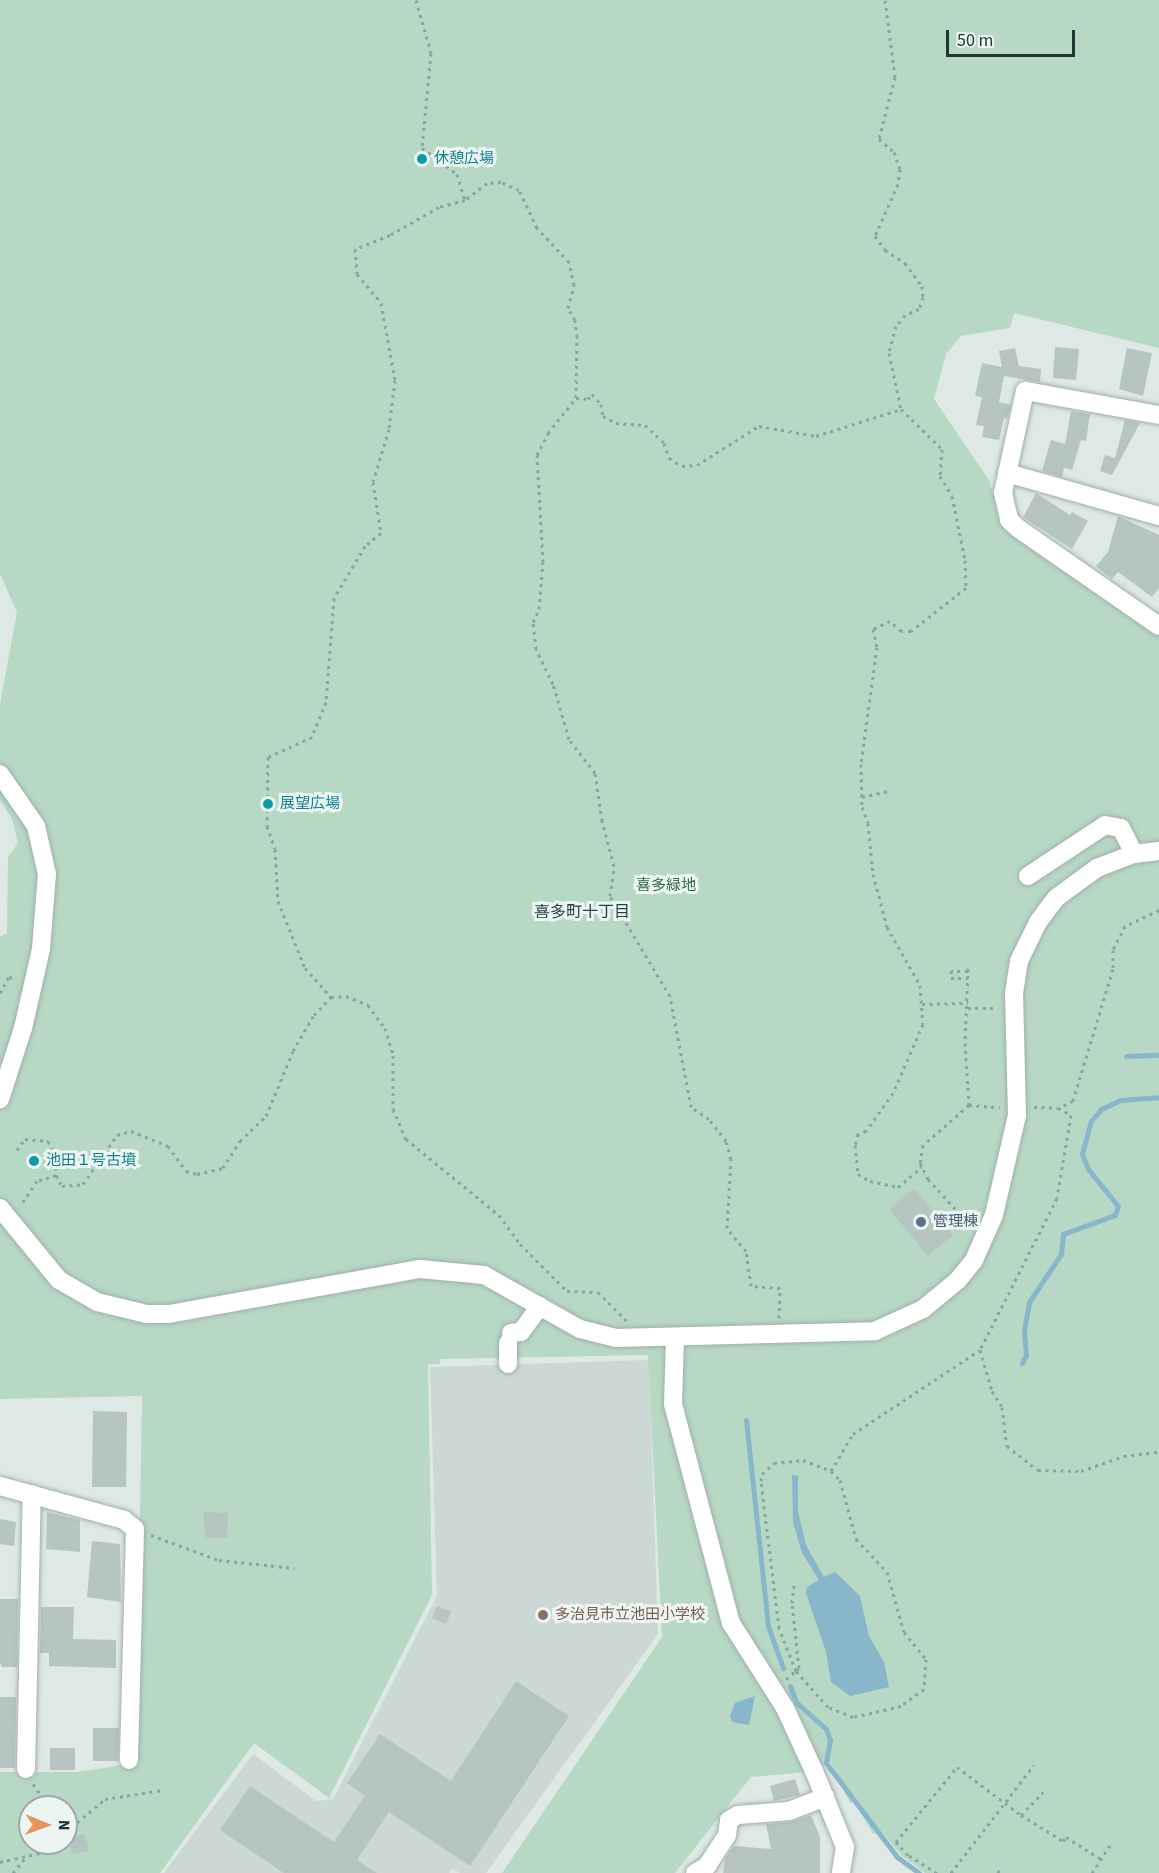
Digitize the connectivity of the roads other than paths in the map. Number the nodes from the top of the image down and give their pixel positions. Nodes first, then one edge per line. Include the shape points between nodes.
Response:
1 (1159, 415) edge
2 (1007, 473) junction
3 (1159, 516) edge
4 (1159, 626) edge
5 (0, 774) edge
6 (1159, 851) edge
7 (1134, 854) junction
8 (1028, 876) dead end
9 (0, 1099) edge
10 (7, 1211) edge
11 (540, 1306) junction
12 (675, 1338) junction
13 (508, 1364) dead end
14 (0, 1486) edge
15 (32, 1494) junction
16 (129, 1760) dead end
17 (26, 1769) road end
18 (825, 1797) junction
19 (695, 1873) edge
20 (841, 1873) edge

1 - 2 street via 1025,391
2 - 3 street
2 - 4 street via 1003,494 1009,520
5 - 9 street via 26,808 43,843 47,874 41,949 23,1028
6 - 7 street
7 - 8 street via 1121,828 1105,825
7 - 12 street via 1097,868 1056,898 1038,922 1019,961 1014,993 1017,1115 1010,1160 986,1236 974,1260 941,1296 875,1331
10 - 11 street via 31,1251 59,1280 97,1302 126,1311 169,1314 420,1269 484,1275
11 - 12 street via 580,1329 616,1338
11 - 13 street via 521,1332 509,1338
12 - 18 street via 673,1404 731,1623 773,1689
14 - 15 street
15 - 16 street via 124,1520 135,1529
15 - 17 street
18 - 19 street via 789,1811 738,1815 729,1820 727,1835 707,1866
18 - 20 street via 845,1847

